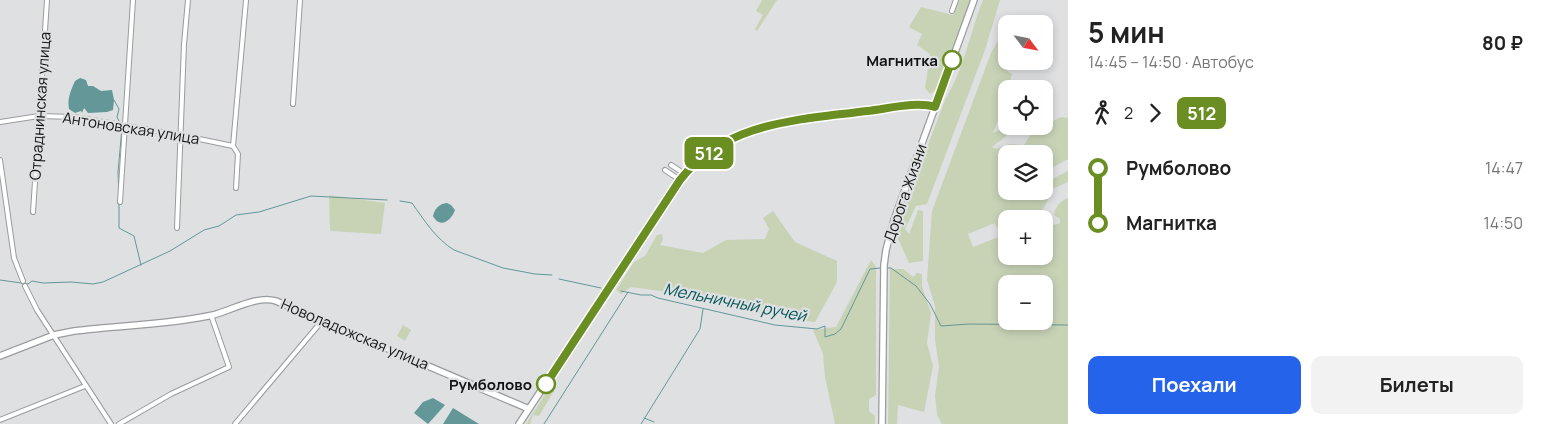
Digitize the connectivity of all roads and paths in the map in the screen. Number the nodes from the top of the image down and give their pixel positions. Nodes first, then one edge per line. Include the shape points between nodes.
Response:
1 (47, 0) edge
2 (133, 0) edge
3 (188, 0) edge
4 (246, 0) edge
5 (300, 0) edge
6 (956, 0) edge
7 (974, 0) edge
8 (952, 11) dead end
9 (293, 104) dead end
10 (935, 107) junction
11 (39, 116) junction
12 (0, 122) edge
13 (125, 126) junction
14 (180, 135) junction
15 (232, 146) junction
16 (0, 160) edge
17 (671, 165) dead end
18 (1, 170) edge
19 (665, 170) dead end
20 (685, 174) junction
21 (680, 180) junction
22 (236, 188) dead end
23 (120, 202) dead end
24 (33, 212) dead end
25 (177, 228) dead end
26 (23, 281) dead end
27 (25, 286) dead end
28 (211, 315) junction
29 (322, 321) junction
30 (54, 335) junction
31 (0, 356) edge
32 (84, 386) junction
33 (529, 409) junction
34 (0, 420) edge
35 (111, 424) edge
36 (118, 424) edge
37 (235, 424) edge
38 (519, 424) edge
39 (882, 424) edge

1 - 11 street, Отраднинская улица
2 - 13 street
3 - 14 street
4 - 15 street
5 - 9 street
6 - 8 street
7 - 10 main road, Дорога Жизни
10 - 20 main road via 907,106 762,127 706,154
10 - 39 main road, Дорога Жизни via 886,250
11 - 12 street, Антоновская улица
11 - 13 street, Антоновская улица via 91,119
11 - 24 street, Отраднинская улица
13 - 14 street, Антоновская улица
13 - 23 street
14 - 15 street, Антоновская улица
14 - 25 street
15 - 22 street via 238,154
16 - 18 street
17 - 20 street
18 - 26 street via 15,263
19 - 21 street
20 - 21 main road
21 - 33 main road
27 - 30 street
28 - 29 main road, Новоладожская улица via 266,299
28 - 30 main road, Новоладожская улица
28 - 36 street via 229,367
29 - 33 main road, Новоладожская улица
29 - 37 street
30 - 31 main road, Новоладожская улица
30 - 32 street
32 - 34 street
32 - 35 street
33 - 38 main road

